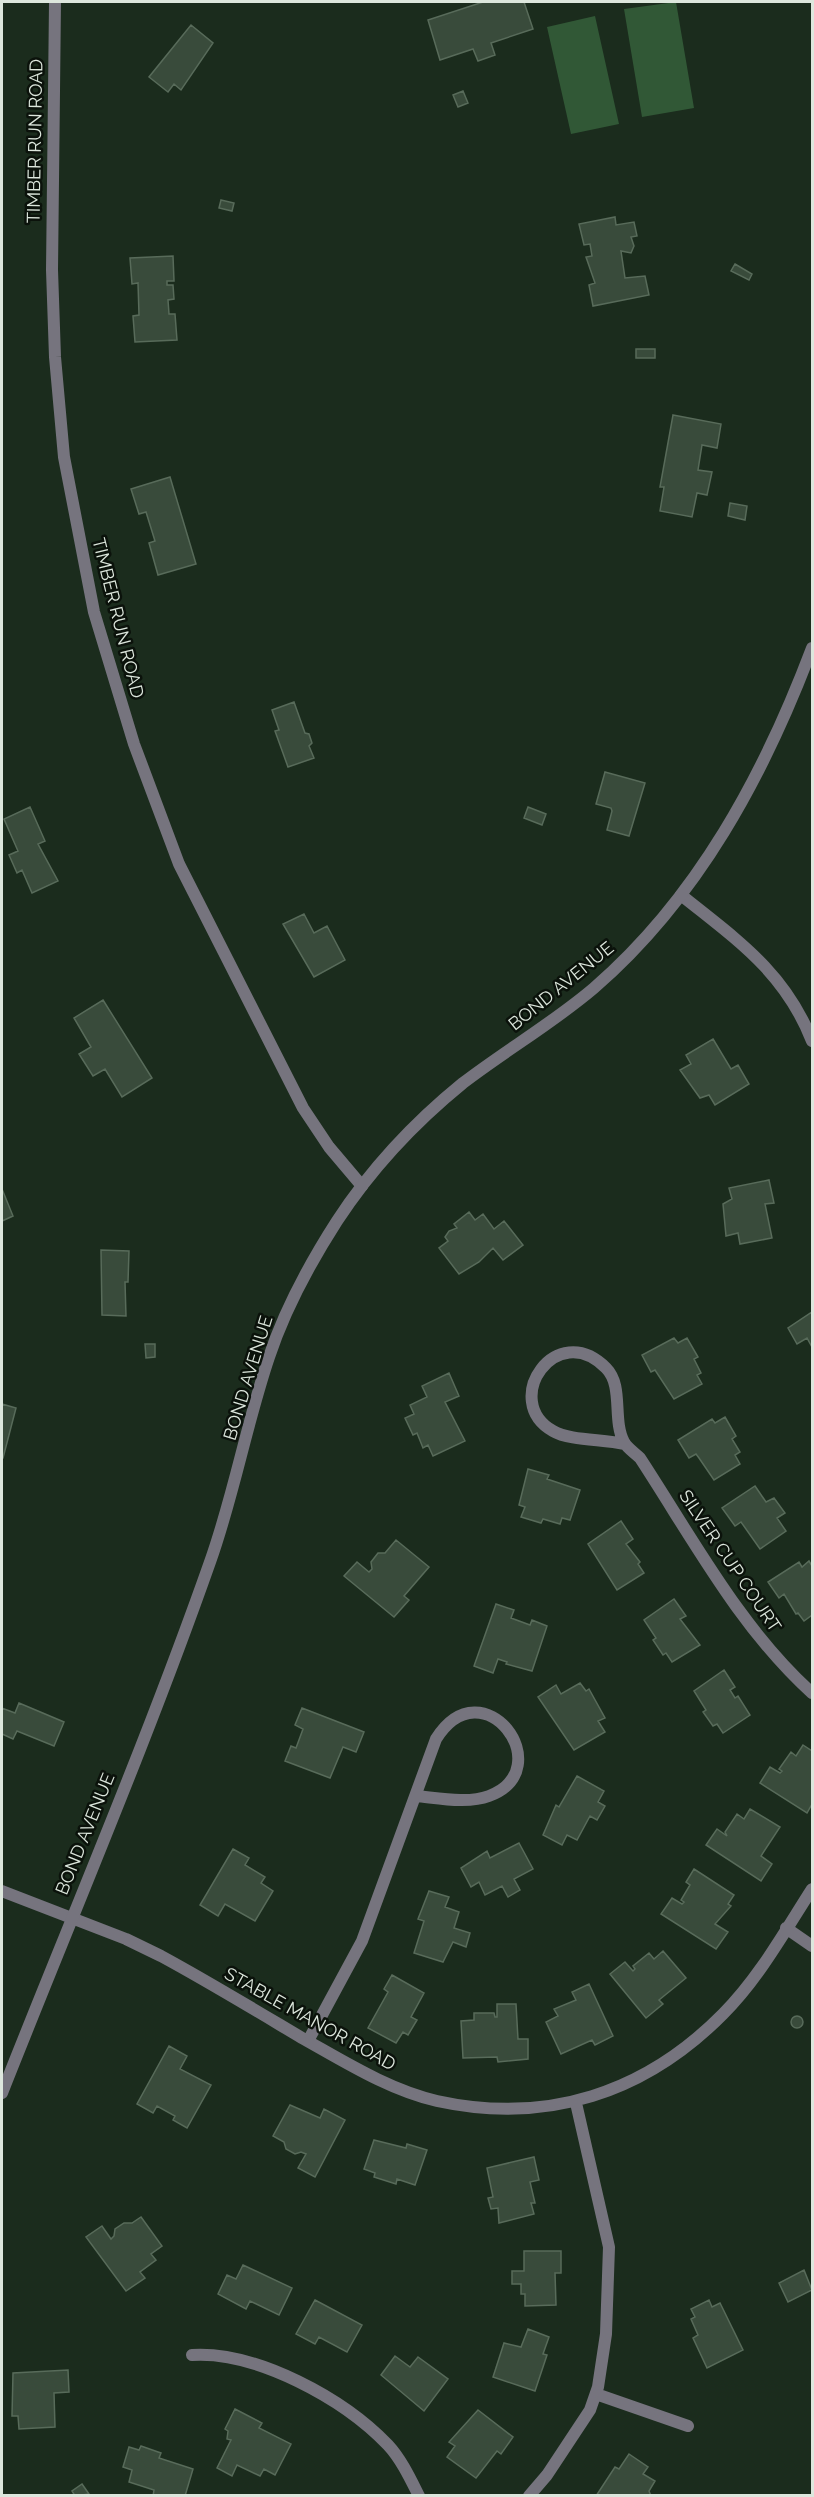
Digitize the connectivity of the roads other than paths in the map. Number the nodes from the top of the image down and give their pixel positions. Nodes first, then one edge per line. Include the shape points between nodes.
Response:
1 (55, 2) edge
2 (813, 648) edge
3 (681, 895) junction
4 (813, 1041) edge
5 (362, 1186) junction
6 (624, 1444) junction
7 (813, 1693) edge
8 (416, 1796) junction
9 (813, 1889) edge
10 (2, 1892) edge
11 (72, 1918) junction
12 (786, 1928) junction
13 (813, 1946) edge
14 (308, 2041) junction
15 (2, 2092) edge
16 (576, 2103) junction
17 (192, 2355) dead end
18 (596, 2394) junction
19 (688, 2426) dead end
20 (419, 2496) edge
21 (529, 2496) edge

1 - 5 street, TIMBER RUN ROAD via 55,357 64,457 94,612 134,744 179,864 303,1108 329,1148
2 - 3 street, BOND AVENUE via 758,774 723,835
3 - 4 street via 751,951 785,987
3 - 5 street, BOND AVENUE via 651,933 590,991 429,1112
5 - 11 street, BOND AVENUE via 307,1270 270,1353 224,1525
6 - 6 street via 615,1387 607,1369 589,1357 568,1352 549,1359 536,1375 531,1396 544,1424 571,1437
6 - 7 street, SILVER CUP COURT via 640,1458 750,1626 782,1666
8 - 8 street via 436,1739 445,1725 479,1713 510,1730 518,1751 517,1764 500,1791 478,1799
8 - 14 street via 362,1941
9 - 12 street, STABLE MANOR ROAD
10 - 11 street, STABLE MANOR ROAD
11 - 14 street, STABLE MANOR ROAD via 161,1956
11 - 15 street, BOND AVENUE
12 - 13 street
12 - 16 street, STABLE MANOR ROAD via 747,1987 690,2045 657,2068
14 - 16 street, STABLE MANOR ROAD via 378,2079 436,2101 499,2107
16 - 18 street via 609,2247 606,2334
17 - 20 street via 243,2359 343,2409 390,2447
18 - 19 street
18 - 21 street via 571,2443

